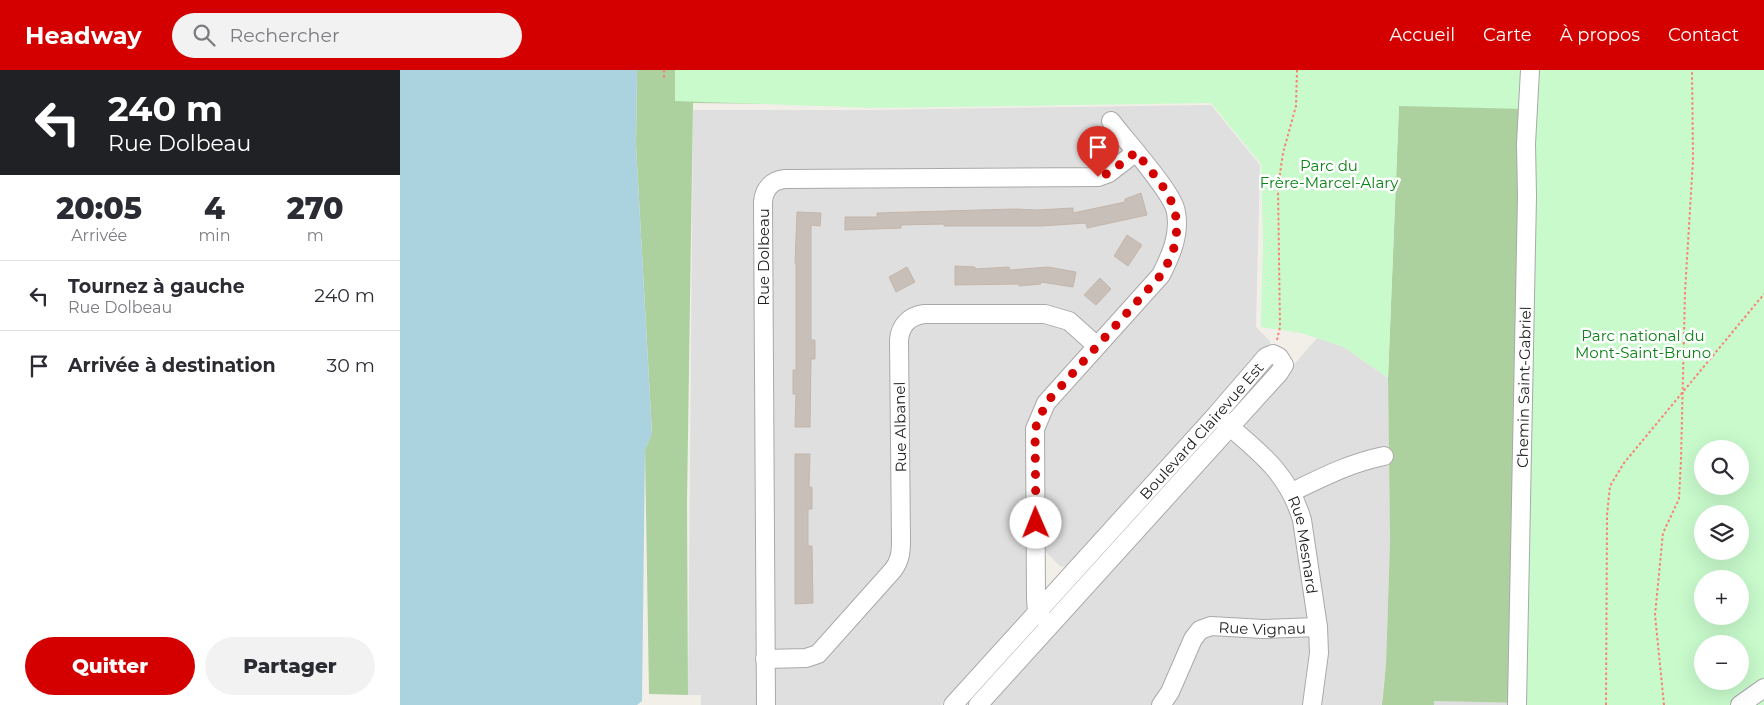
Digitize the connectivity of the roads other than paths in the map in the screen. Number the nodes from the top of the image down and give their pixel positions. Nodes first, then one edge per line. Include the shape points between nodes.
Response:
1 (1530, 70) edge
2 (1110, 121) dead end
3 (1136, 152) junction
4 (1097, 346) junction
5 (1216, 415) junction
6 (1230, 427) junction
7 (1384, 456) dead end
8 (1292, 492) junction
9 (1037, 613) junction
10 (1050, 625) junction
11 (1318, 627) junction
12 (765, 659) junction
13 (1764, 688) edge
14 (766, 705) edge
15 (953, 705) edge
16 (978, 705) edge
17 (1161, 705) edge
18 (1312, 705) edge
19 (1517, 705) edge
20 (1740, 705) edge

1 - 19 street, Chemin Saint-Gabriel
2 - 3 street
3 - 4 street via 1176,210 1173,252 1161,275
3 - 12 street, Rue Dolbeau via 1109,173 1098,177 786,179 768,187 762,202
4 - 9 street via 1046,403 1035,429
4 - 12 street, Rue Albanel via 1069,321 1046,314 924,314 906,322 899,339 901,553 898,562 818,654 806,658
5 - 6 street, Rue Mesnard
5 - 6 street, Boulevard Clairevue Est via 1266,357 1273,354 1281,360 1282,369
5 - 9 street, Boulevard Clairevue Est
6 - 8 street, Rue Mesnard via 1276,469
6 - 10 street, Boulevard Clairevue Est
7 - 8 street via 1338,470
8 - 11 street, Rue Mesnard via 1302,520
9 - 10 street
9 - 15 street, Boulevard Clairevue Est
10 - 16 street, Boulevard Clairevue Est
11 - 17 street, Rue Vignau via 1204,628 1193,639
11 - 18 street, Rue Mesnard via 1319,653
12 - 14 street, Rue Dolbeau
13 - 20 street

